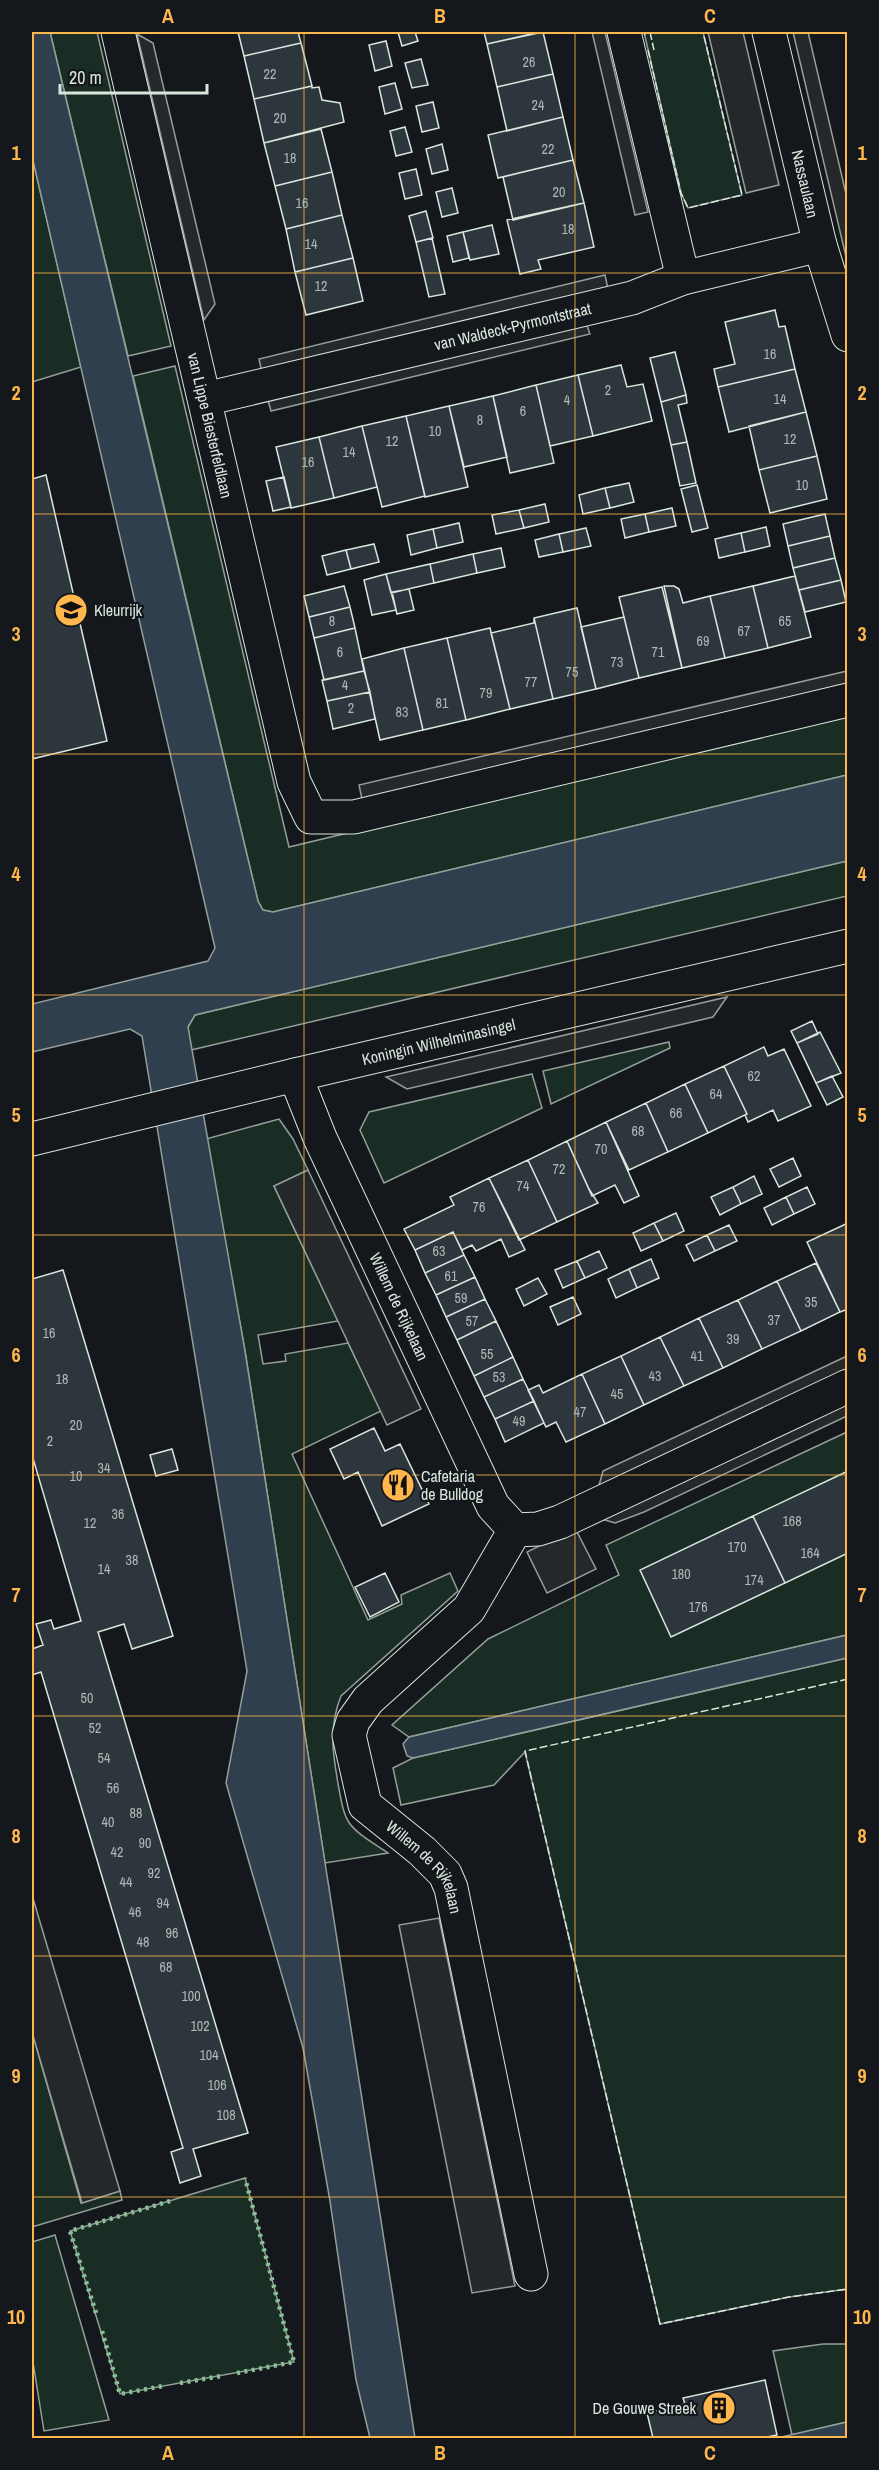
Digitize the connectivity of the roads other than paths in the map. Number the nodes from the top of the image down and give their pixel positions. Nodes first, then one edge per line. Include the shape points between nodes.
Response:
1 (118, 32) edge
2 (624, 32) edge
3 (769, 32) edge
4 (820, 245) junction
5 (683, 278) junction
6 (848, 335) edge
7 (204, 399) junction
8 (848, 700) edge
9 (848, 946) edge
10 (295, 1075) junction
11 (32, 1139) edge
12 (848, 1386) edge
13 (515, 1530) junction
14 (531, 2274) dead end

1 - 7 street, van Lippe Biesterfeldlaan
2 - 5 street
3 - 4 street, Nassaulaan
4 - 5 street, van Waldeck-Pyrmontstraat
4 - 6 street, Nassaulaan
5 - 7 street, van Waldeck-Pyrmontstraat via 632,298
7 - 8 street, van Lippe Biesterfeldlaan via 294,782 311,816 354,817
9 - 10 street, Koningin Wilhelminasingel
10 - 11 street, Koningin Wilhelminasingel
10 - 13 street, Willem de Rijkelaan via 320,1138 493,1506
12 - 13 street via 560,1522 538,1529
13 - 14 street, Willem de Rijkelaan via 470,1609 368,1700 353,1721 349,1735 365,1805 422,1851 445,1874 451,1888

